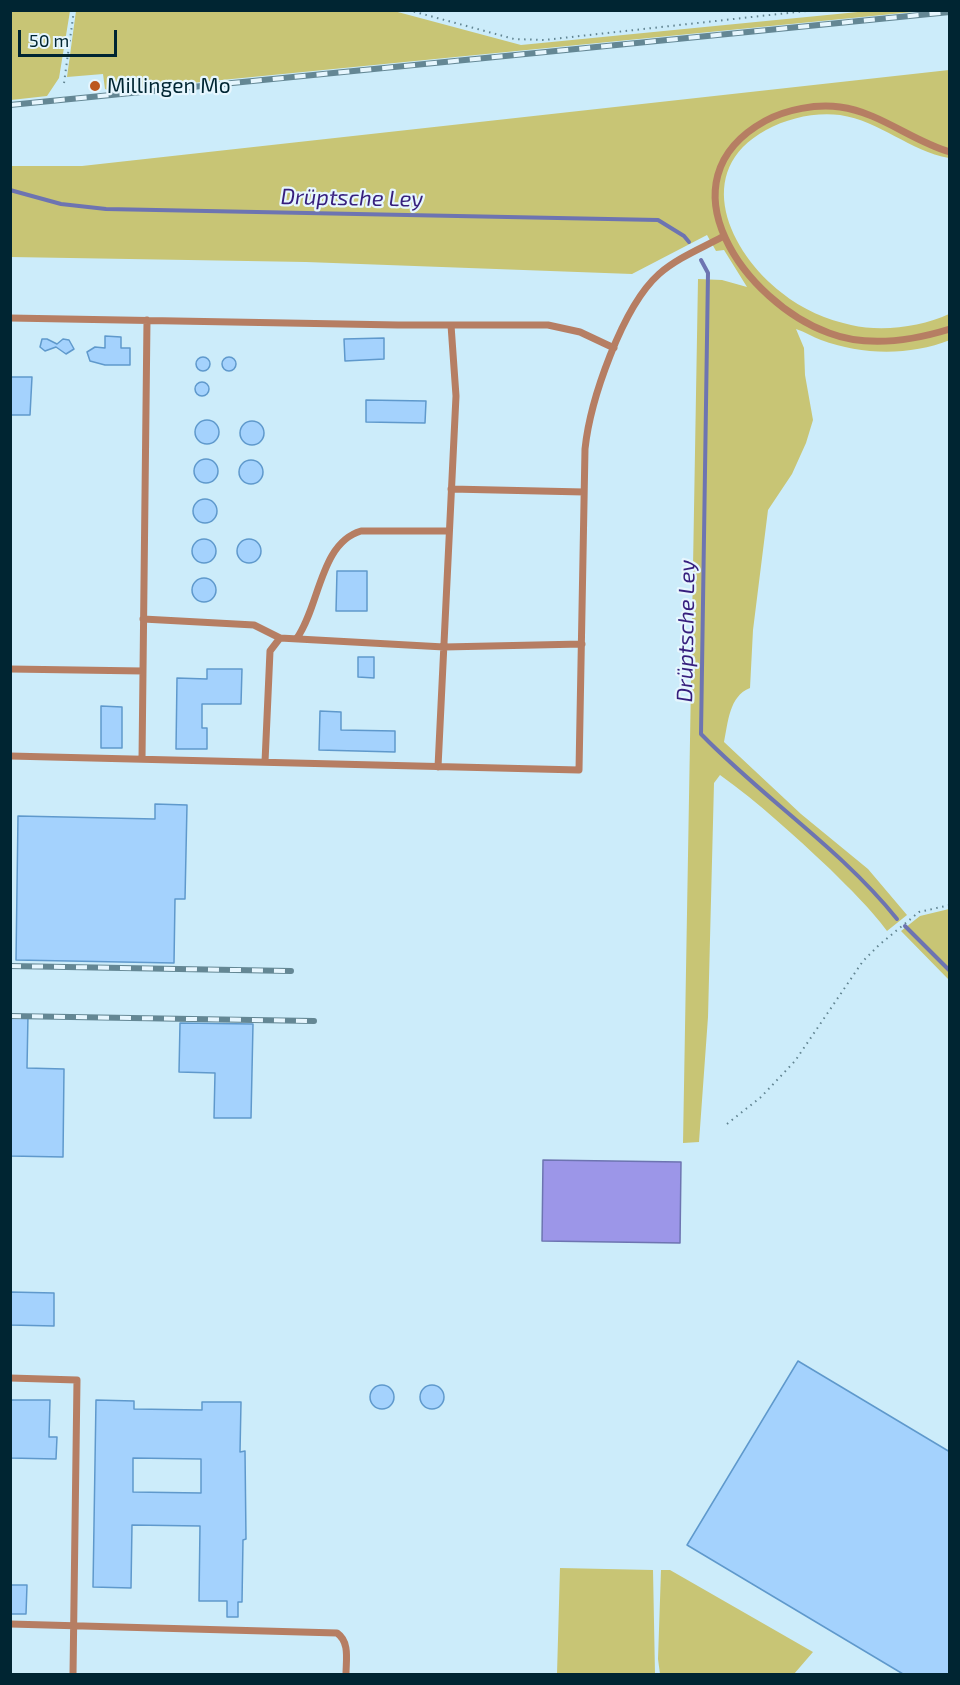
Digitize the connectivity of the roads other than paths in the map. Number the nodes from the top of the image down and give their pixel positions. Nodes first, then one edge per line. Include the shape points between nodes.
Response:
1 (950, 152) edge
2 (723, 237) junction
3 (10, 318) edge
4 (147, 320) junction
5 (451, 325) junction
6 (950, 328) edge
7 (614, 348) junction
8 (451, 489) junction
9 (584, 492) junction
10 (449, 531) junction
11 (144, 619) junction
12 (280, 638) junction
13 (297, 638) junction
14 (582, 644) junction
15 (444, 647) junction
16 (10, 669) edge
17 (143, 671) junction
18 (10, 756) edge
19 (142, 759) junction
20 (265, 762) junction
21 (438, 767) junction
22 (10, 1377) edge
23 (10, 1624) edge
24 (74, 1626) junction
25 (74, 1674) edge
26 (346, 1674) edge

1 - 2 lane via 842,107 805,108 775,116 742,137 720,169 716,190
2 - 6 lane via 769,298 829,333 885,342
2 - 7 lane via 656,277
3 - 4 lane
4 - 5 lane
4 - 11 lane
5 - 7 lane via 567,327
5 - 8 lane via 456,377
7 - 9 lane via 588,421
8 - 9 lane
8 - 10 lane
9 - 14 lane
10 - 13 lane via 352,533 333,552 312,612
10 - 15 lane
11 - 12 lane via 254,625
11 - 17 lane
12 - 13 lane
12 - 20 lane via 270,651
13 - 15 lane
14 - 15 lane
14 - 21 lane via 579,770
15 - 21 lane
16 - 17 lane
17 - 19 lane
18 - 19 lane
19 - 20 lane
20 - 21 lane
22 - 24 lane via 77,1380
23 - 24 lane
24 - 25 lane
24 - 26 lane via 337,1633 346,1645

